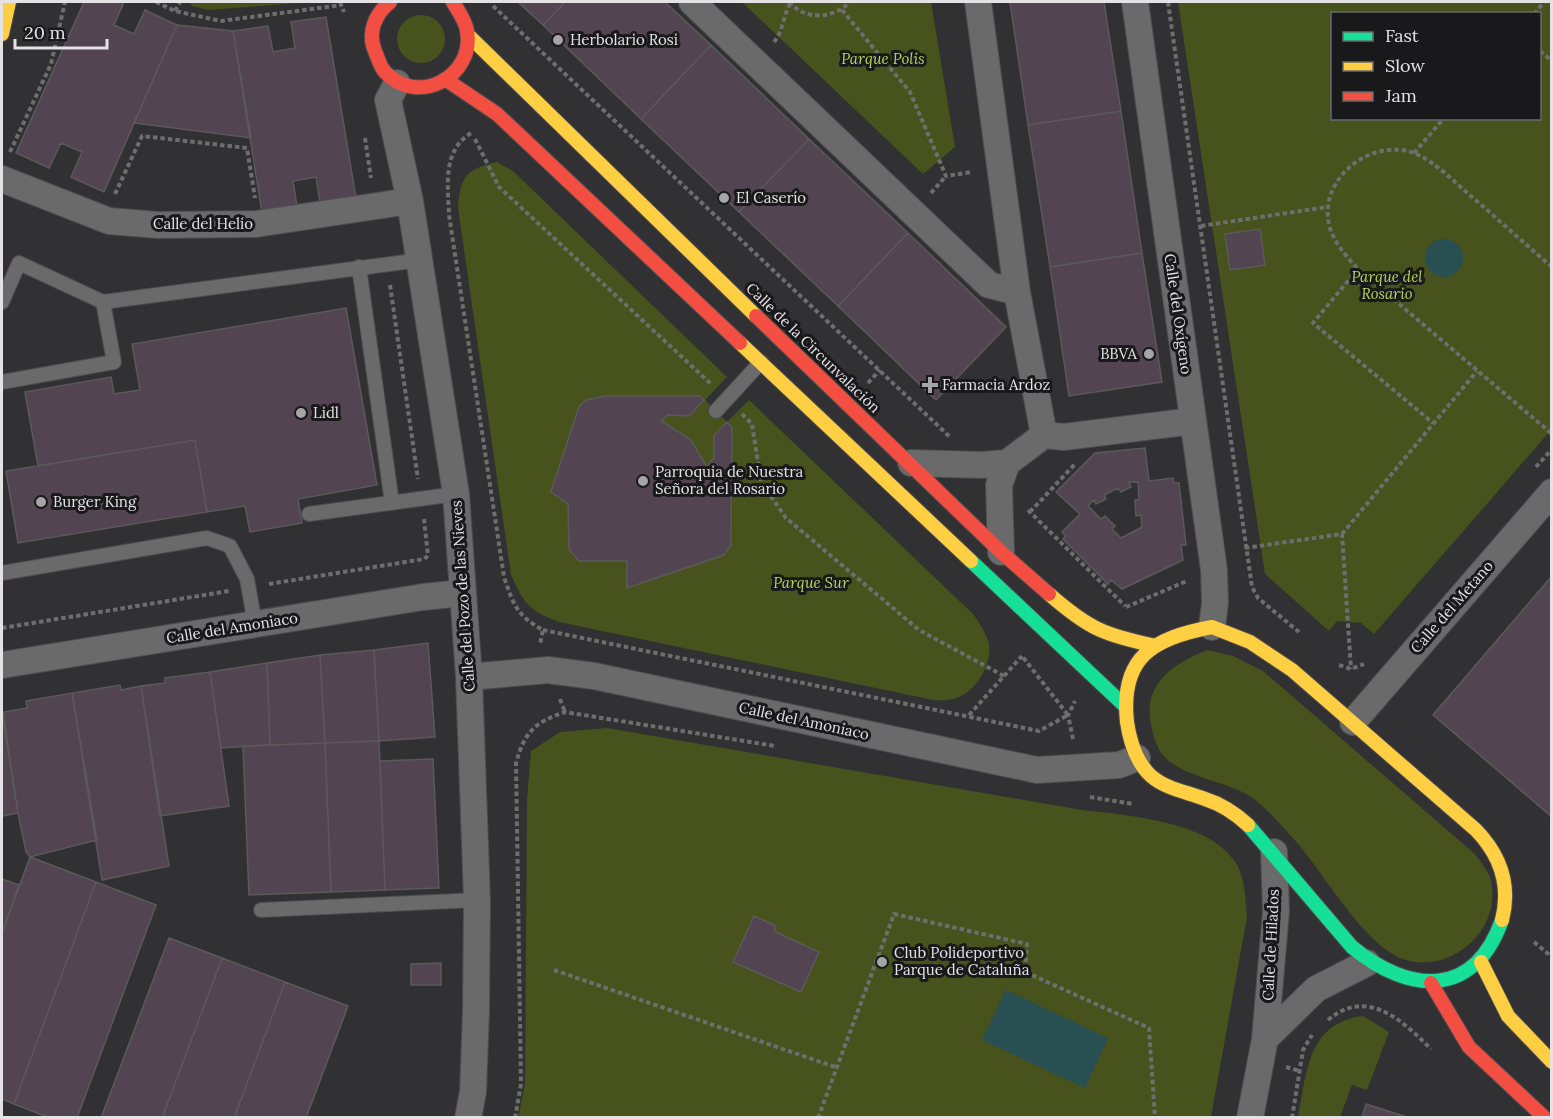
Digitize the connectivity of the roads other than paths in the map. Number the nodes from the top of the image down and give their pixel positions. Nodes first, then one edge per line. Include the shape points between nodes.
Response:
1 (9, 2) edge
2 (20, 2) edge
3 (366, 2) edge
4 (390, 2) edge
5 (453, 2) edge
6 (692, 2) edge
7 (978, 2) edge
8 (1135, 2) edge
9 (4, 18) junction
10 (374, 22) junction
11 (2, 34) edge
12 (470, 37) junction
13 (448, 81) junction
14 (397, 83) junction
15 (2, 179) edge
16 (410, 201) junction
17 (420, 260) junction
18 (359, 267) junction
19 (1017, 292) junction
20 (2, 302) edge
21 (103, 302) junction
22 (762, 362) junction
23 (2, 382) edge
24 (716, 411) dead end
25 (1193, 421) junction
26 (1044, 435) junction
27 (911, 463) junction
28 (1003, 474) junction
29 (1551, 492) edge
30 (456, 494) junction
31 (392, 503) junction
32 (309, 514) dead end
33 (1001, 552) junction
34 (2, 573) edge
35 (462, 594) junction
36 (255, 624) junction
37 (1212, 627) junction
38 (1156, 646) junction
39 (2, 665) edge
40 (469, 677) junction
41 (1126, 707) junction
42 (1353, 722) junction
43 (1137, 758) junction
44 (1274, 852) junction
45 (477, 900) junction
46 (261, 910) dead end
47 (1481, 962) junction
48 (1367, 963) junction
49 (1431, 983) junction
50 (1265, 1039) junction
51 (1551, 1062) edge
52 (468, 1118) edge
53 (1250, 1118) edge
54 (1545, 1118) edge

1 - 9 street
2 - 9 street
3 - 10 street
4 - 10 street
5 - 12 street via 465,18
6 - 19 street via 989,285
7 - 19 street
8 - 25 street, Calle del Oxígeno
9 - 11 street
10 - 14 street via 371,38 375,59
12 - 13 street via 468,54
12 - 27 street, Calle de la Circunvalación
13 - 14 street via 423,89
13 - 22 street via 498,114
14 - 16 street, Calle del Pozo de las Nieves via 388,100
15 - 16 street, Calle del Helio via 109,221 158,225 256,224
16 - 17 street, Calle del Pozo de las Nieves
17 - 18 lane
17 - 30 street, Calle del Pozo de las Nieves
18 - 21 lane
18 - 31 lane
19 - 26 street
20 - 21 lane via 19,263
21 - 23 lane via 114,362
22 - 24 lane
22 - 41 street
25 - 26 street via 1064,437
25 - 37 street, Calle del Oxígeno via 1214,576
26 - 28 street
27 - 28 street via 981,465
27 - 33 street, Calle de la Circunvalación
28 - 33 street
29 - 42 street, Calle del Metano
30 - 31 lane
30 - 35 street, Calle del Pozo de las Nieves
31 - 32 lane
33 - 38 street, Calle de la Circunvalación via 1080,621 1113,637
34 - 36 lane via 207,538 230,546 249,587
35 - 36 street, Calle del Amoniaco
35 - 40 street, Calle del Pozo de las Nieves
36 - 39 street, Calle del Amoniaco
37 - 38 street via 1190,630
37 - 42 street via 1243,637 1273,656
38 - 41 street via 1140,661 1128,681
40 - 43 street, Calle del Amoniaco via 548,670 594,676 1037,770 1119,765
40 - 45 street, Calle del Pozo de las Nieves
41 - 43 street via 1128,737
42 - 47 street via 1490,844 1504,874 1506,902 1500,932
43 - 44 street via 1150,776 1172,789 1216,803 1250,826
44 - 48 street
44 - 50 street, Calle de Hilados via 1276,911
45 - 46 lane
45 - 52 street, Calle del Pozo de las Nieves via 475,1046
47 - 49 street via 1456,977
47 - 51 street via 1508,1016
48 - 49 street via 1400,979
48 - 50 street, Calle de Hilados via 1316,989
49 - 54 street via 1469,1047
50 - 53 street, Calle de Hilados

